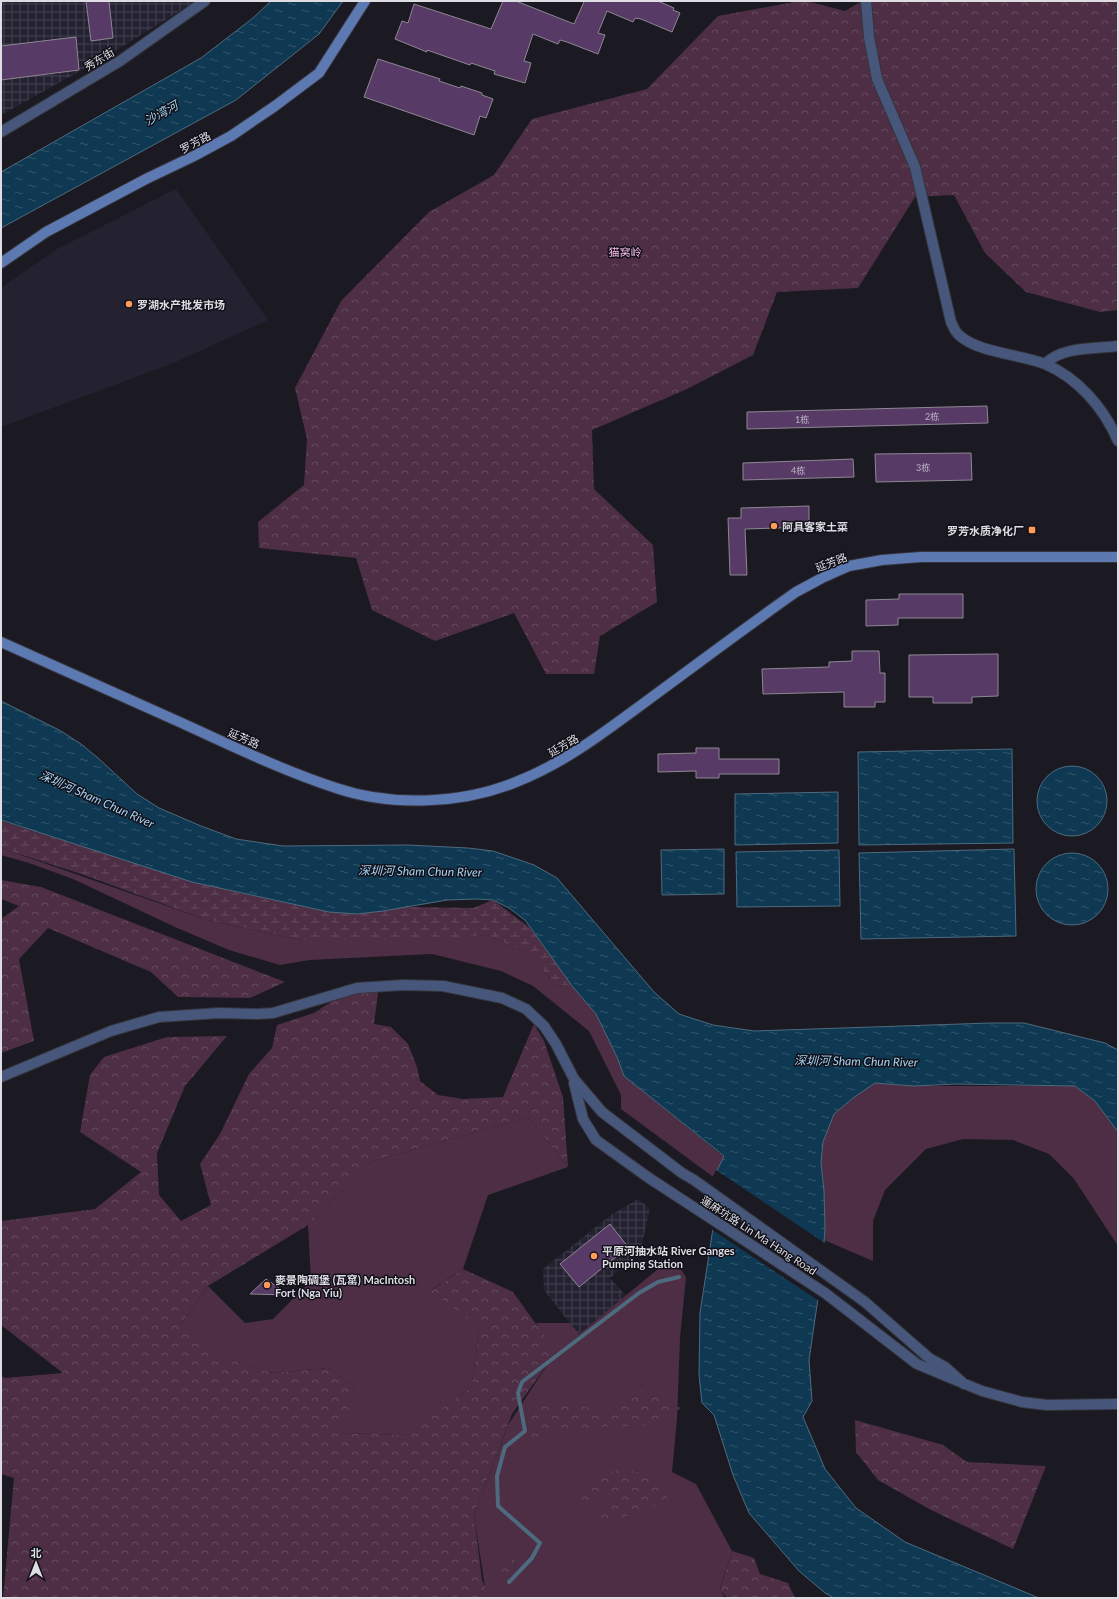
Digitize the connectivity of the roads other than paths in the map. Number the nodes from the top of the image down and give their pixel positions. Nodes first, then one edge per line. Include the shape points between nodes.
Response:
1 (205, 1) edge
2 (365, 1) edge
3 (866, 1) edge
4 (1, 132) edge
5 (1, 264) edge
6 (1118, 346) edge
7 (1045, 364) junction
8 (1118, 441) edge
9 (1118, 557) edge
10 (1, 642) edge
11 (1, 1077) edge
12 (574, 1079) junction
13 (964, 1384) junction
14 (1118, 1404) edge

1 - 4 street, 秀东街 via 120,61
2 - 5 main road, 罗芳路 via 319,74 275,106 231,136 46,232
3 - 7 street via 869,37 877,79 915,167 951,322 958,334 973,344
6 - 7 street via 1066,353 1050,359
7 - 8 street via 1077,383 1094,402
9 - 10 main road, 延芳路 via 921,557 849,566 796,592 581,749 517,782 455,798 412,800 338,789 270,763
11 - 12 street, 蓮麻坑路 Lin Ma Hang Road via 87,1040 149,1019 190,1014 273,1013 357,988 403,984 463,989 518,1004 544,1026
12 - 13 street, 蓮麻坑路 Lin Ma Hang Road via 609,1118 682,1173 865,1302 929,1358
12 - 13 street, 蓮麻坑路 Lin Ma Hang Road via 583,1119 596,1140 649,1178 825,1293 917,1364
13 - 14 street, 蓮麻坑路 Lin Ma Hang Road via 1000,1397 1047,1405

